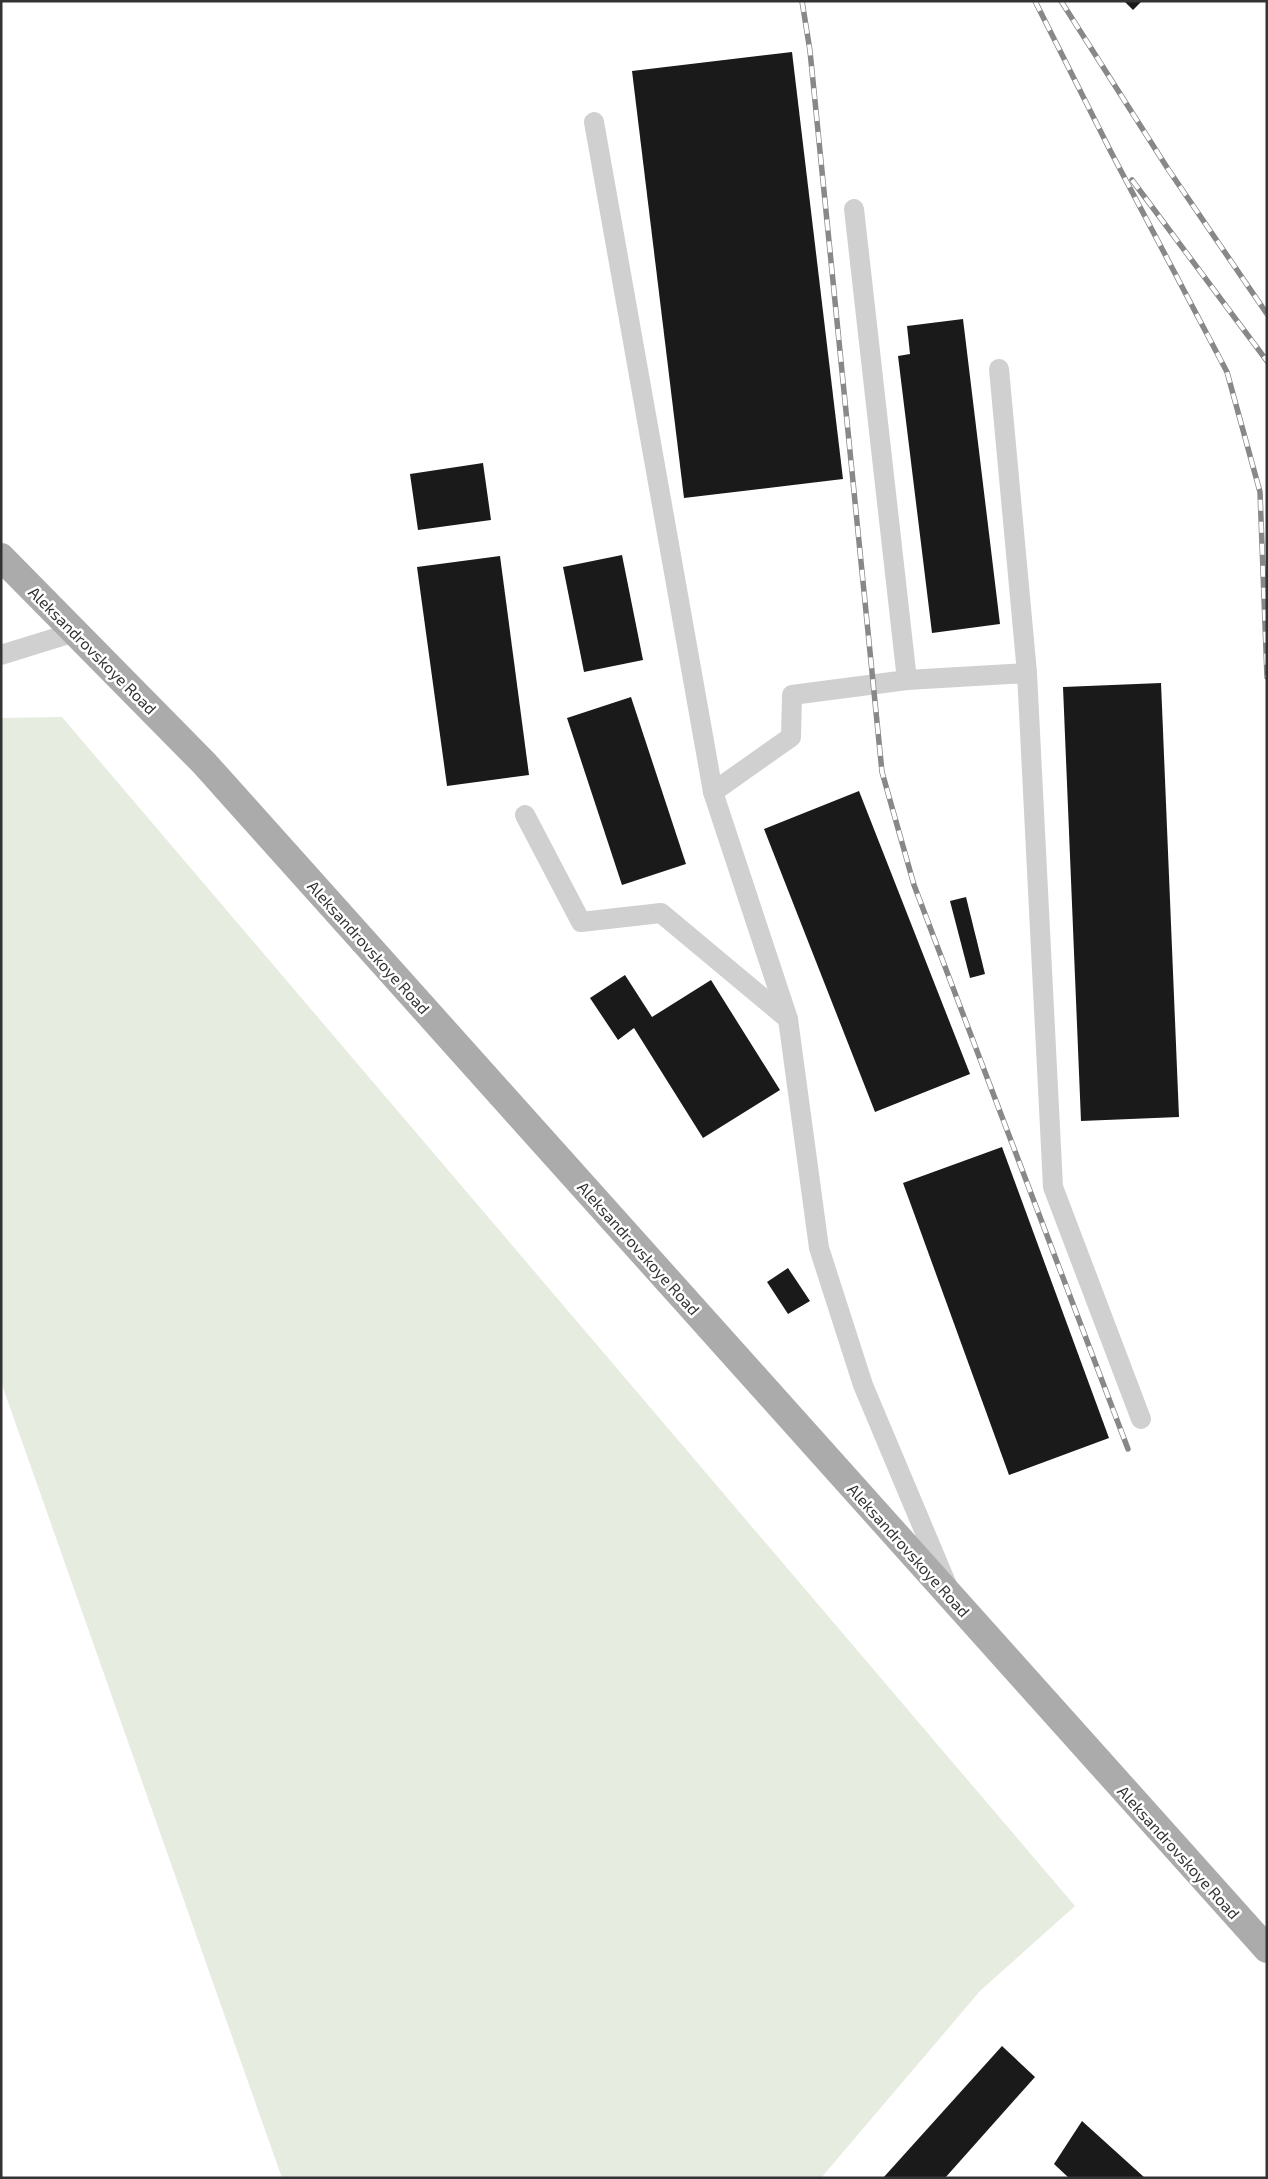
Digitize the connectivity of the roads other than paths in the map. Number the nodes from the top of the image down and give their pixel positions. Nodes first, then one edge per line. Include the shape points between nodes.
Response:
1 (594, 122) dead end
2 (854, 209) dead end
3 (999, 369) dead end
4 (1, 557) edge
5 (75, 632) junction
6 (1, 655) edge
7 (1027, 673) junction
8 (907, 680) junction
9 (712, 792) junction
10 (524, 815) dead end
11 (788, 1019) junction
12 (1140, 1420) dead end
13 (953, 1599) junction
14 (1267, 1949) edge

1 - 9 lane
2 - 8 lane
3 - 7 lane
4 - 5 main road, Aleksandrovskoye Road
5 - 6 lane
5 - 13 main road, Aleksandrovskoye Road via 204,763
7 - 8 lane
7 - 12 lane via 1053,1187
8 - 9 lane via 792,695 791,737
9 - 11 lane
10 - 11 lane via 580,922 661,913
11 - 13 lane via 819,1248 863,1385
13 - 14 main road, Aleksandrovskoye Road

